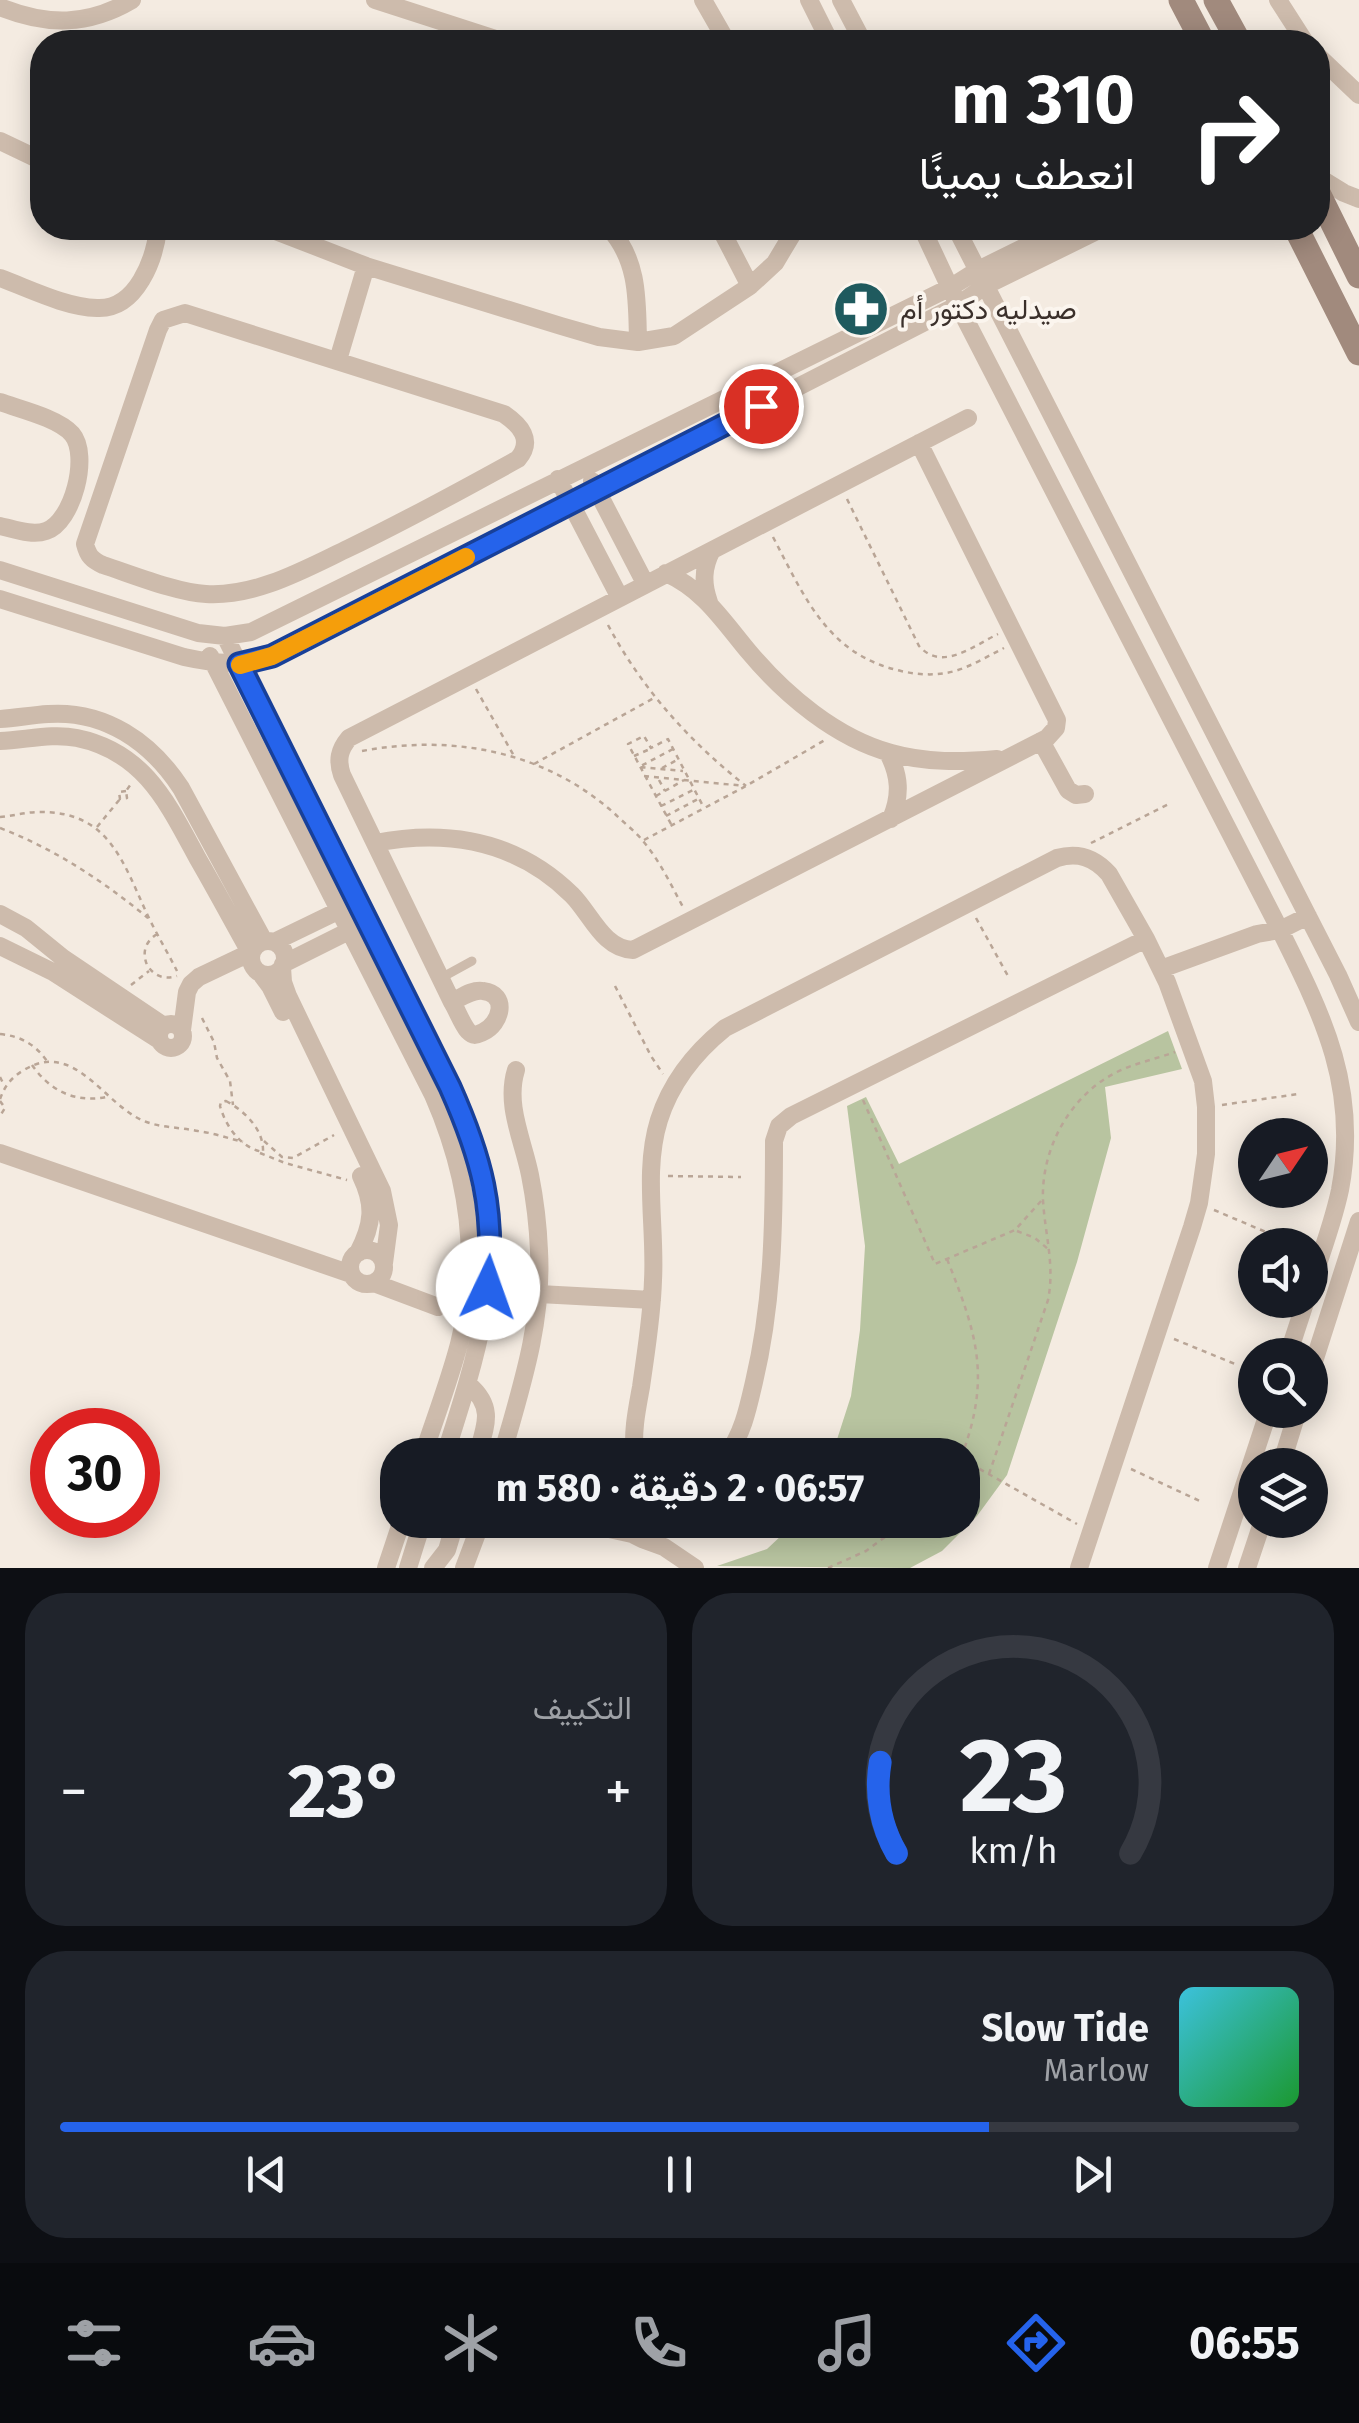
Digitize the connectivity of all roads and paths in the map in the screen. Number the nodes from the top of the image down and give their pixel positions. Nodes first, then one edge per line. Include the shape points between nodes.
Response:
1 (132, 0) edge
2 (376, 0) edge
3 (685, 0) edge
4 (809, 0) edge
5 (841, 0) edge
6 (1181, 0) edge
7 (1216, 0) edge
8 (1278, 0) edge
9 (705, 4) edge
10 (0, 8) edge
11 (467, 30) edge
12 (720, 30) edge
13 (824, 30) edge
14 (857, 30) edge
15 (1197, 30) edge
16 (1232, 30) edge
17 (1297, 30) edge
18 (1330, 67) edge
19 (1359, 94) edge
20 (0, 141) edge
21 (30, 155) edge
22 (1330, 184) edge
23 (1359, 199) edge
24 (1330, 217) edge
25 (156, 240) edge
26 (299, 240) edge
27 (618, 240) edge
28 (726, 240) edge
29 (789, 240) edge
30 (928, 240) edge
31 (962, 240) edge
32 (1044, 240) edge
33 (1074, 240) edge
34 (1302, 240) edge
35 (366, 266) junction
36 (1359, 276) edge
37 (0, 278) edge
38 (981, 278) junction
39 (750, 286) junction
40 (954, 296) junction
41 (638, 342) junction
42 (1359, 352) edge
43 (338, 360) junction
44 (0, 402) edge
45 (968, 418) dead end
46 (919, 443) junction
47 (584, 466) junction
48 (558, 479) junction
49 (840, 484) junction
50 (597, 490) junction
51 (571, 504) junction
52 (765, 523) junction
53 (0, 526) edge
54 (712, 550) junction
55 (0, 570) edge
56 (666, 573) junction
57 (646, 583) junction
58 (620, 596) junction
59 (0, 599) edge
60 (709, 602) junction
61 (598, 607) junction
62 (198, 634) junction
63 (1014, 634) junction
64 (225, 636) junction
65 (214, 664) junction
66 (239, 664) junction
67 (468, 676) junction
68 (655, 698) junction
69 (9, 718) edge
70 (842, 730) junction
71 (21, 740) junction
72 (0, 741) edge
73 (1041, 741) junction
74 (660, 743) junction
75 (651, 748) junction
76 (673, 749) junction
77 (645, 751) junction
78 (666, 753) junction
79 (888, 753) junction
80 (339, 755) junction
81 (634, 756) junction
82 (515, 757) junction
83 (658, 757) junction
84 (1008, 758) junction
85 (678, 759) junction
86 (650, 761) junction
87 (670, 763) junction
88 (534, 764) junction
89 (639, 766) junction
90 (662, 768) junction
91 (674, 770) junction
92 (685, 771) junction
93 (644, 776) junction
94 (662, 779) junction
95 (688, 780) junction
96 (650, 786) junction
97 (746, 786) junction
98 (694, 789) junction
99 (665, 791) junction
100 (173, 793) junction
101 (1085, 794) dead end
102 (655, 796) junction
103 (678, 797) junction
104 (700, 798) junction
105 (120, 799) dead end
106 (692, 803) junction
107 (1171, 803) dead end
108 (661, 806) junction
109 (684, 807) junction
110 (704, 808) junction
111 (697, 812) junction
112 (666, 816) junction
113 (0, 817) edge
114 (891, 818) junction
115 (672, 826) junction
116 (0, 828) edge
117 (96, 828) junction
118 (643, 840) junction
119 (376, 843) junction
120 (1067, 855) junction
121 (968, 903) junction
122 (338, 910) junction
123 (0, 914) edge
124 (1308, 916) junction
125 (149, 919) junction
126 (691, 922) junction
127 (1280, 930) junction
128 (349, 931) junction
129 (158, 933) junction
130 (1146, 939) junction
131 (0, 946) edge
132 (260, 954) junction
133 (472, 961) dead end
134 (58, 965) junction
135 (283, 966) junction
136 (1160, 969) junction
137 (150, 970) junction
138 (1008, 976) dead end
139 (441, 978) junction
140 (615, 986) dead end
141 (188, 992) junction
142 (282, 998) junction
143 (452, 1002) dead end
144 (122, 1004) junction
145 (1359, 1022) edge
146 (0, 1034) edge
147 (1191, 1047) junction
148 (48, 1062) junction
149 (32, 1066) junction
150 (516, 1070) dead end
151 (0, 1077) edge
152 (856, 1084) junction
153 (4, 1086) junction
154 (673, 1086) junction
155 (441, 1091) junction
156 (1298, 1094) dead end
157 (107, 1097) junction
158 (0, 1100) edge
159 (233, 1105) junction
160 (1206, 1107) junction
161 (0, 1116) edge
162 (339, 1121) junction
163 (262, 1140) junction
164 (243, 1142) junction
165 (258, 1152) junction
166 (0, 1153) edge
167 (286, 1161) junction
168 (652, 1176) junction
169 (741, 1177) dead end
170 (373, 1190) junction
171 (1043, 1199) junction
172 (1199, 1204) junction
173 (1359, 1221) edge
174 (1256, 1228) edge
175 (1328, 1229) edge
176 (1016, 1230) junction
177 (1050, 1251) junction
178 (358, 1252) junction
179 (947, 1259) junction
180 (384, 1263) junction
181 (351, 1274) junction
182 (374, 1283) junction
183 (540, 1294) junction
184 (652, 1300) junction
185 (438, 1307) dead end
186 (1159, 1332) junction
187 (1322, 1338) edge
188 (1235, 1364) dead end
189 (468, 1384) junction
190 (1264, 1428) edge
191 (429, 1438) edge
192 (450, 1438) edge
193 (482, 1438) edge
194 (507, 1438) edge
195 (634, 1438) edge
196 (737, 1438) edge
197 (969, 1438) edge
198 (1116, 1463) junction
199 (980, 1468) edge
200 (989, 1474) junction
201 (1202, 1502) dead end
202 (1091, 1532) junction
203 (396, 1538) edge
204 (417, 1538) edge
205 (451, 1538) edge
206 (475, 1538) edge
207 (646, 1538) edge
208 (883, 1538) edge
209 (1257, 1538) edge
210 (386, 1568) edge
211 (408, 1568) edge
212 (433, 1568) edge
213 (464, 1568) edge
214 (695, 1568) edge
215 (828, 1568) edge
216 (1064, 1568) edge
217 (1080, 1568) edge
218 (1217, 1568) edge
219 (1248, 1568) edge

1 - 10 street via 72,21
2 - 11 street
3 - 9 street
4 - 13 street
5 - 14 street
6 - 15 street
7 - 16 street
8 - 17 street
9 - 12 street
18 - 19 street
20 - 21 street
22 - 23 street
24 - 36 street
25 - 37 street via 144,278 109,306 64,301
26 - 35 street
27 - 41 street via 635,276
28 - 39 street
29 - 39 street
30 - 40 street
31 - 38 street
32 - 38 street
33 - 38 street
34 - 42 street
35 - 41 street via 599,337
35 - 43 street
38 - 40 street
38 - 124 street
39 - 41 street via 674,336
40 - 47 street
40 - 50 street
40 - 127 street
43 - 43 street via 185,313 163,320 87,554 103,566 200,594 260,587 428,510 523,454 523,432 504,414
44 - 53 street via 67,429 80,462 66,513 52,529
45 - 46 street
46 - 49 street
46 - 63 street
47 - 48 street
47 - 50 street
48 - 51 street
48 - 64 street via 251,632
49 - 52 street
49 - 63 path via 925,653 951,657
50 - 51 street
50 - 57 street
51 - 58 street
51 - 66 street via 272,656
52 - 54 street
52 - 63 path via 836,638 886,668 934,675 957,670
54 - 56 street
54 - 60 street via 704,581
55 - 62 street
56 - 57 street
56 - 60 street
57 - 58 street
58 - 61 street
59 - 65 street
60 - 70 street via 774,680
61 - 67 street
61 - 68 path
62 - 64 street
62 - 65 street
63 - 73 street via 1056,720
64 - 66 street
65 - 66 street
65 - 122 street
66 - 155 street
67 - 80 street via 349,738
67 - 82 path
68 - 88 path
68 - 97 path
69 - 71 street
69 - 100 street via 62,714 101,720 148,747 166,766
70 - 79 street
70 - 97 path
71 - 72 street
71 - 100 street via 52,736 100,745
73 - 84 street
73 - 101 street via 1068,790
74 - 75 path
74 - 76 path via 668,739
74 - 78 path
75 - 77 path
75 - 81 path via 644,736 628,744
76 - 78 path
76 - 85 path
77 - 81 path
77 - 86 path
78 - 83 path
79 - 84 street via 947,762
79 - 114 street via 899,792
80 - 82 path via 435,743
80 - 119 street
81 - 89 path
82 - 88 path
83 - 86 path
83 - 90 path
84 - 114 street
85 - 87 path
85 - 92 path
86 - 89 path
87 - 90 path
87 - 91 path
88 - 118 path via 584,790
89 - 90 path
89 - 93 path
90 - 91 path
91 - 92 path
92 - 95 path
93 - 94 path
93 - 96 path
94 - 95 path
94 - 96 path
94 - 99 path
95 - 97 path
95 - 98 path
95 - 99 path
96 - 102 path
97 - 110 path
98 - 103 path
98 - 104 path
99 - 102 path
100 - 132 street
102 - 108 path
103 - 108 path
103 - 109 path
104 - 106 path
104 - 110 path
105 - 117 path
106 - 109 path
106 - 111 path
107 - 120 path
108 - 112 path
109 - 112 path
110 - 111 path
111 - 115 path
112 - 115 path
113 - 117 path via 58,813
114 - 126 street
115 - 118 path
116 - 125 path via 96,878
117 - 125 path via 128,869
118 - 126 path
119 - 126 street via 454,838 504,850 559,884 607,940 624,950
119 - 139 street
120 - 121 street
120 - 130 street via 1101,865
121 - 138 path
121 - 154 street via 725,1028
122 - 128 street
122 - 132 street
123 - 134 street via 26,928
124 - 127 street
124 - 145 street
125 - 129 path
127 - 136 street
127 - 175 street via 1322,1016 1343,1092 1340,1190
128 - 135 street
128 - 155 street
129 - 137 path via 144,950
129 - 137 path via 179,974 164,978
130 - 136 street
130 - 152 street
131 - 134 street
132 - 135 street via 275,974
132 - 135 street via 282,949
132 - 141 street via 199,977
132 - 142 street
133 - 139 lane
134 - 144 street
135 - 142 street
136 - 147 street
137 - 144 path
139 - 143 street
140 - 154 path
141 - 144 street via 168,1032
141 - 159 path via 230,1080
142 - 162 street
146 - 148 path via 30,1043
147 - 160 street
147 - 171 path via 1118,1071 1085,1095 1054,1142
148 - 149 path
148 - 157 path via 78,1069
149 - 153 path
149 - 157 path via 60,1092
150 - 183 street via 512,1103 531,1178
151 - 153 path
152 - 179 path via 935,1264
152 - 196 street via 791,1116 776,1133 766,1322
153 - 158 path
154 - 168 street via 657,1126
155 - 189 street via 471,1133 490,1234 486,1303
155 - 191 street via 462,1176 471,1260 459,1344
156 - 160 path
157 - 164 path via 146,1122
158 - 161 path
159 - 163 path
159 - 164 path via 220,1106
160 - 172 street
162 - 167 path
162 - 170 street
163 - 165 path
163 - 167 path
164 - 165 path
165 - 167 path
166 - 181 street
167 - 170 path
168 - 169 path
168 - 184 street
170 - 178 street via 370,1224
170 - 180 street via 390,1226
171 - 176 path
171 - 177 path
172 - 174 path
172 - 186 street
173 - 187 street
176 - 177 path
176 - 179 path
177 - 200 path via 1048,1300
178 - 180 street via 376,1252
178 - 181 street
179 - 197 path via 979,1366
180 - 182 street
181 - 182 street
182 - 185 street
183 - 184 street
183 - 194 street
184 - 195 street
186 - 188 path
186 - 198 street
189 - 192 street
189 - 193 street via 486,1413
190 - 218 street
198 - 201 path
198 - 202 street
199 - 200 path
200 - 202 path
202 - 216 street
202 - 217 street
203 - 210 street
204 - 211 street
205 - 212 street
206 - 213 street
207 - 214 street
208 - 215 path
209 - 219 street

